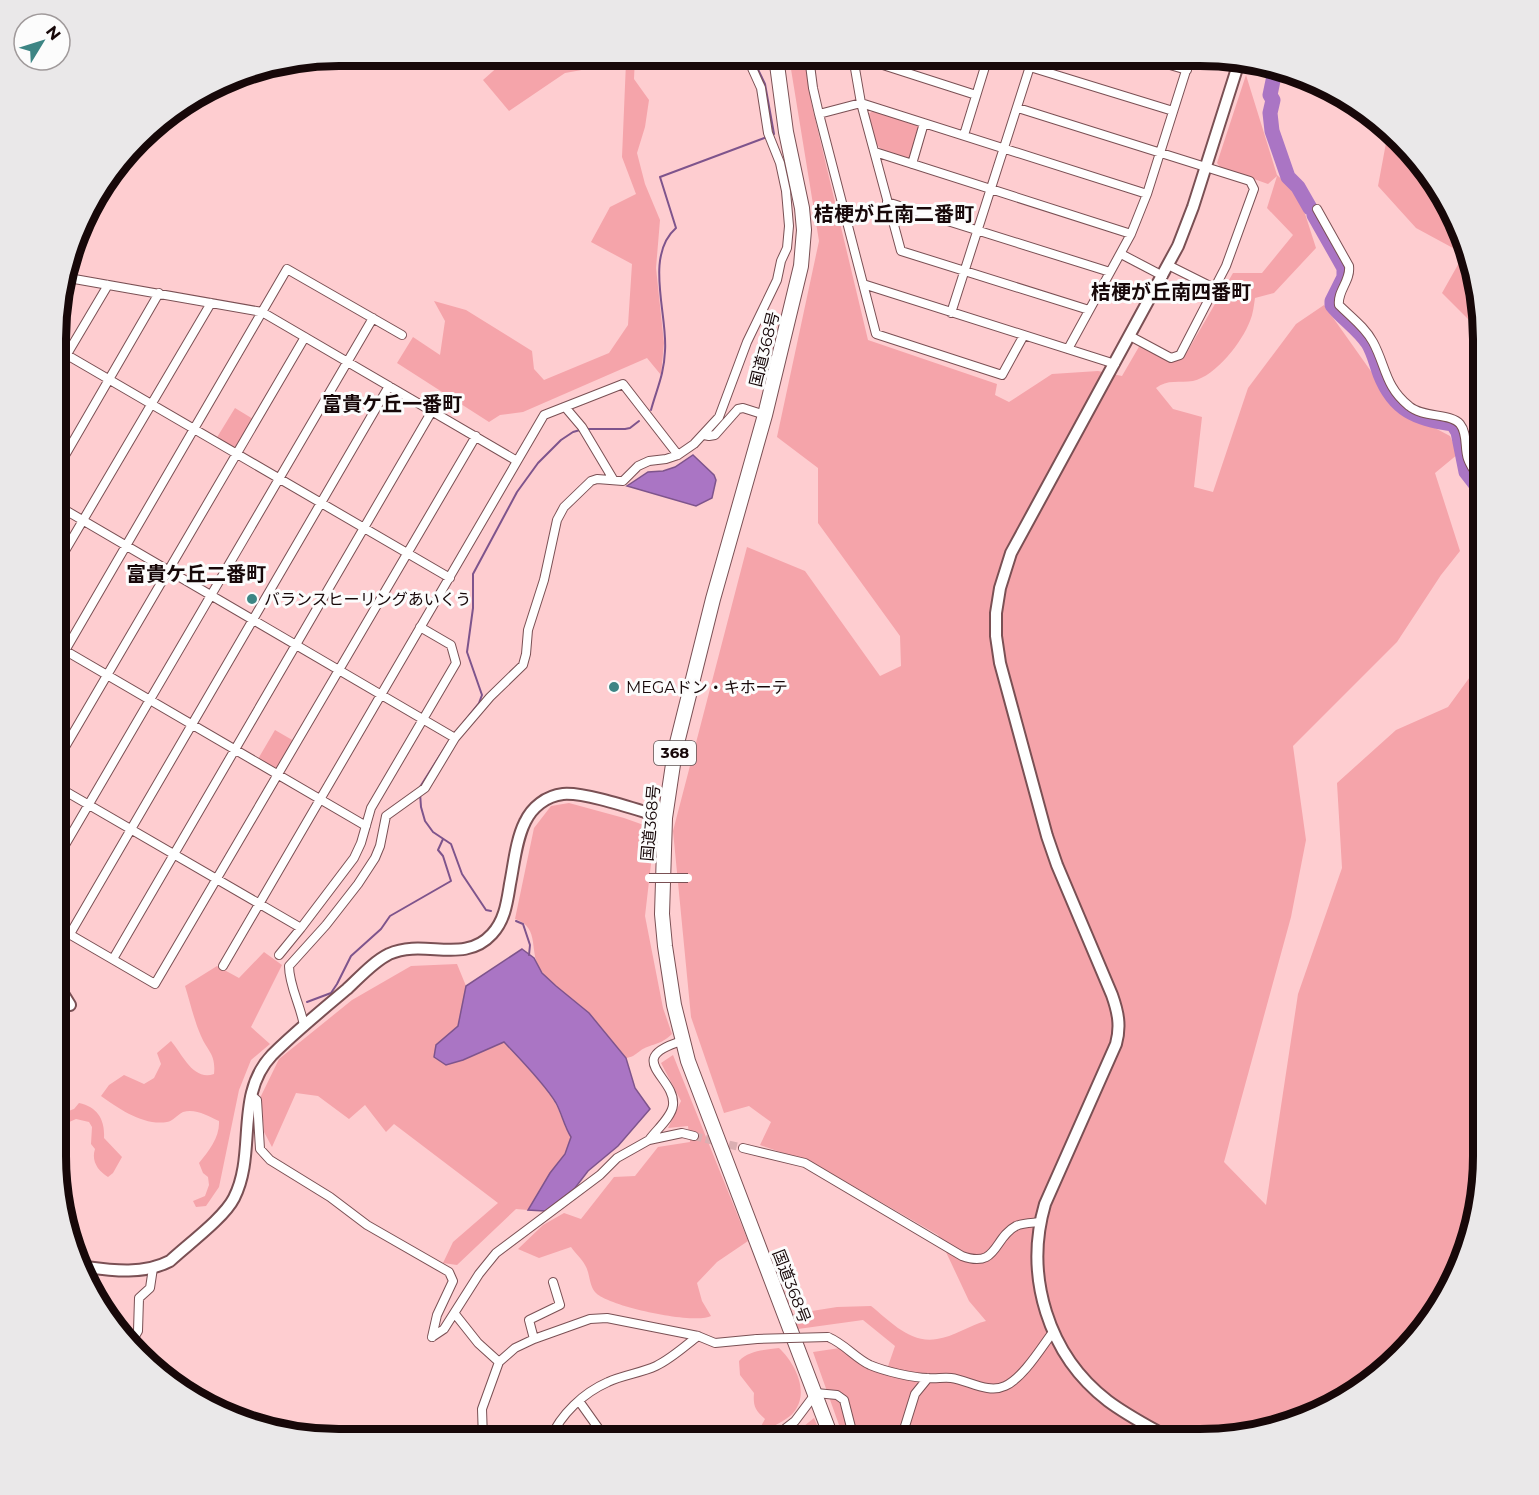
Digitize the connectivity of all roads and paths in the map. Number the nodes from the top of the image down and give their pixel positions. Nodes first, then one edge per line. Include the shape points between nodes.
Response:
1 (751, 66) edge
2 (777, 66) edge
3 (811, 66) edge
4 (855, 66) edge
5 (886, 66) edge
6 (985, 66) edge
7 (1173, 66) edge
8 (1188, 66) edge
9 (1030, 67) joint
10 (1237, 68) edge
11 (1187, 70) junction
12 (976, 95) junction
13 (861, 103) junction
14 (1017, 108) junction
15 (1173, 111) junction
16 (819, 114) junction
17 (924, 123) junction
18 (964, 135) junction
19 (1004, 148) junction
20 (874, 152) junction
21 (1160, 153) junction
22 (912, 164) junction
23 (1205, 167) junction
24 (991, 189) junction
25 (1147, 194) junction
26 (887, 202) junction
27 (1317, 209) dead end
28 (978, 230) junction
29 (1131, 234) junction
30 (1121, 254) junction
31 (1168, 266) junction
32 (965, 272) junction
33 (1110, 272) junction
34 (1163, 276) junction
35 (72, 279) edge
36 (863, 284) junction
37 (108, 285) junction
38 (1216, 289) junction
39 (159, 294) junction
40 (211, 303) junction
41 (1089, 310) junction
42 (262, 312) junction
43 (951, 313) junction
44 (374, 318) junction
45 (402, 334) dead end
46 (1024, 335) junction
47 (1130, 336) junction
48 (305, 337) junction
49 (1068, 349) junction
50 (67, 355) joint
51 (348, 362) junction
52 (1115, 364) junction
53 (109, 379) junction
54 (389, 386) junction
55 (152, 404) junction
56 (565, 407) junction
57 (432, 411) junction
58 (765, 415) junction
59 (194, 429) junction
60 (704, 435) junction
61 (476, 436) junction
62 (66, 454) edge
63 (237, 454) junction
64 (678, 455) junction
65 (517, 461) junction
66 (1473, 469) edge
67 (279, 479) junction
68 (613, 479) junction
69 (321, 504) junction
70 (66, 511) edge
71 (83, 521) junction
72 (364, 528) junction
73 (126, 546) junction
74 (66, 549) edge
75 (407, 553) junction
76 (169, 570) junction
77 (450, 578) junction
78 (211, 595) junction
79 (253, 620) junction
80 (420, 627) junction
81 (66, 643) edge
82 (296, 645) junction
83 (66, 651) edge
84 (339, 670) junction
85 (107, 675) junction
86 (381, 694) junction
87 (150, 699) junction
88 (423, 719) junction
89 (192, 725) junction
90 (452, 736) junction
91 (66, 745) edge
92 (235, 749) junction
93 (278, 775) junction
94 (66, 791) edge
95 (320, 799) junction
96 (89, 804) junction
97 (665, 818) junction
98 (366, 826) junction
99 (131, 829) junction
100 (66, 843) edge
101 (174, 855) junction
102 (649, 878) dead end
103 (688, 878) dead end
104 (217, 879) junction
105 (258, 903) junction
106 (301, 928) junction
107 (66, 932) edge
108 (70, 934) junction
109 (279, 955) dead end
110 (113, 959) junction
111 (223, 966) dead end
112 (66, 999) edge
113 (70, 1005) dead end
114 (304, 1026) junction
115 (682, 1041) junction
116 (250, 1095) junction
117 (694, 1136) tunnel mouth
118 (649, 1140) junction
119 (743, 1148) tunnel mouth
120 (1040, 1222) junction
121 (90, 1267) edge
122 (153, 1268) junction
123 (553, 1282) dead end
124 (455, 1314) junction
125 (1053, 1332) junction
126 (698, 1336) junction
127 (135, 1337) edge
128 (534, 1340) junction
129 (499, 1362) junction
130 (927, 1378) junction
131 (816, 1393) junction
132 (579, 1401) junction
133 (483, 1429) edge
134 (554, 1429) edge
135 (599, 1429) edge
136 (785, 1429) edge
137 (829, 1429) edge
138 (851, 1429) edge
139 (904, 1429) edge
140 (1153, 1429) edge

1 - 60 street via 761,88 786,191 788,248 719,417
2 - 58 highway, 国道368号 / 368 via 804,230 797,287
3 - 16 street
4 - 13 street
5 - 12 street
6 - 12 street
7 - 11 street
8 - 11 street
9 - 14 street
9 - 15 street
10 - 23 street
11 - 15 street
12 - 18 street
13 - 16 street
13 - 17 street
13 - 20 street
14 - 19 street
14 - 21 street
15 - 21 street
16 - 36 street
17 - 18 street
17 - 22 street
18 - 19 street
19 - 24 street
19 - 25 street
20 - 22 street
20 - 26 street
21 - 23 street
21 - 25 street
22 - 24 street
23 - 31 street
23 - 38 street via 1250,181 1254,189
24 - 28 street
24 - 29 street
25 - 29 street
26 - 28 street
26 - 32 street via 901,251
27 - 66 street via 1349,266 1339,305 1367,332 1390,385 1406,404 1421,413 1451,418 1461,424 1468,462
28 - 32 street
28 - 33 street
29 - 30 street
30 - 33 street
30 - 34 street
31 - 34 street
31 - 38 street
32 - 41 street
32 - 43 street
33 - 41 street
34 - 47 street
35 - 37 street
36 - 43 street
36 - 46 street via 876,334 1002,375
37 - 39 street
37 - 50 street
38 - 47 street via 1180,355 1171,358
39 - 40 street
39 - 53 street
40 - 42 street
40 - 55 street
41 - 49 street
42 - 44 street via 287,269
42 - 48 street
42 - 59 street
43 - 46 street
44 - 45 street
44 - 51 street
46 - 49 street
47 - 52 street
48 - 51 street
48 - 63 street
49 - 52 street
50 - 53 street
51 - 54 street
51 - 67 street
52 - 120 street via 1011,553 996,613 1000,663 1043,822 1119,1017 1116,1044
53 - 55 street
53 - 62 street
54 - 57 street
54 - 69 street
55 - 59 street
55 - 71 street
56 - 64 street via 623,384
56 - 65 street via 544,416
56 - 68 street
57 - 61 street
57 - 72 street
58 - 60 street via 738,409 715,435
58 - 97 highway, 国道368号 / 368 via 675,751
59 - 63 street
59 - 73 street
60 - 64 street
61 - 65 street
61 - 75 street
63 - 67 street
63 - 76 street
64 - 68 street via 638,466 623,481
65 - 77 street
67 - 69 street
67 - 78 street
68 - 90 street via 591,482 560,513 528,630 525,662
69 - 72 street
69 - 79 street
70 - 71 street
71 - 73 street
71 - 74 street
72 - 75 street
72 - 82 street
73 - 76 street
73 - 81 street
75 - 77 street
75 - 84 street
76 - 78 street
76 - 85 street
77 - 80 street
78 - 79 street
78 - 87 street
79 - 82 street
79 - 89 street
80 - 86 street
80 - 88 street via 452,645 456,663
82 - 84 street
82 - 92 street
83 - 85 street
84 - 86 street
84 - 93 street
85 - 87 street
85 - 91 street
86 - 88 street
86 - 95 street
87 - 89 street
87 - 96 street
88 - 90 street
88 - 98 street via 371,808
89 - 92 street
89 - 99 street
90 - 114 street via 425,788 386,816 380,846 364,876 289,966
92 - 93 street
92 - 101 street
93 - 95 street
93 - 104 street
94 - 96 street
95 - 98 street
95 - 105 street
96 - 99 street
96 - 100 street
97 - 114 street via 575,794 543,801 523,825 502,921 488,938 466,949 410,948 387,955
97 - 115 highway, 国道368号 / 368 via 663,914 669,977
98 - 106 street via 354,858
99 - 101 street
99 - 108 street
101 - 104 street
101 - 110 street
102 - 103 street, bridge
104 - 105 street
104 - 110 street via 155,984
105 - 106 street
105 - 111 street
106 - 109 street
107 - 108 street
108 - 110 street
112 - 113 street
114 - 116 street via 264,1064
115 - 118 street via 664,1046 655,1059 673,1103
115 - 131 highway, 国道368号 / 368
116 - 122 street via 242,1177 231,1204 170,1261
116 - 124 street via 257,1100 260,1149 270,1160 367,1225 449,1272 453,1281 432,1337
117 - 118 street via 682,1133
118 - 124 street via 617,1158 496,1253 472,1283
119 - 120 street via 805,1163 972,1260 990,1255 1013,1228
120 - 125 street via 1039,1281
121 - 122 street via 127,1271
122 - 127 street via 150,1288 140,1298
123 - 128 street via 560,1305 529,1320
124 - 129 street
125 - 130 street via 1027,1368 1004,1387
125 - 140 street via 1095,1390
126 - 128 street via 607,1318 590,1319
126 - 130 street, bridge via 715,1343 828,1337 873,1366
126 - 132 street via 658,1365 609,1381
128 - 129 street via 515,1348
129 - 133 street via 482,1409
130 - 139 street via 915,1394
131 - 136 street
131 - 137 highway, 国道368号 / 368
131 - 138 street via 837,1395 844,1400
132 - 134 street
132 - 135 street

